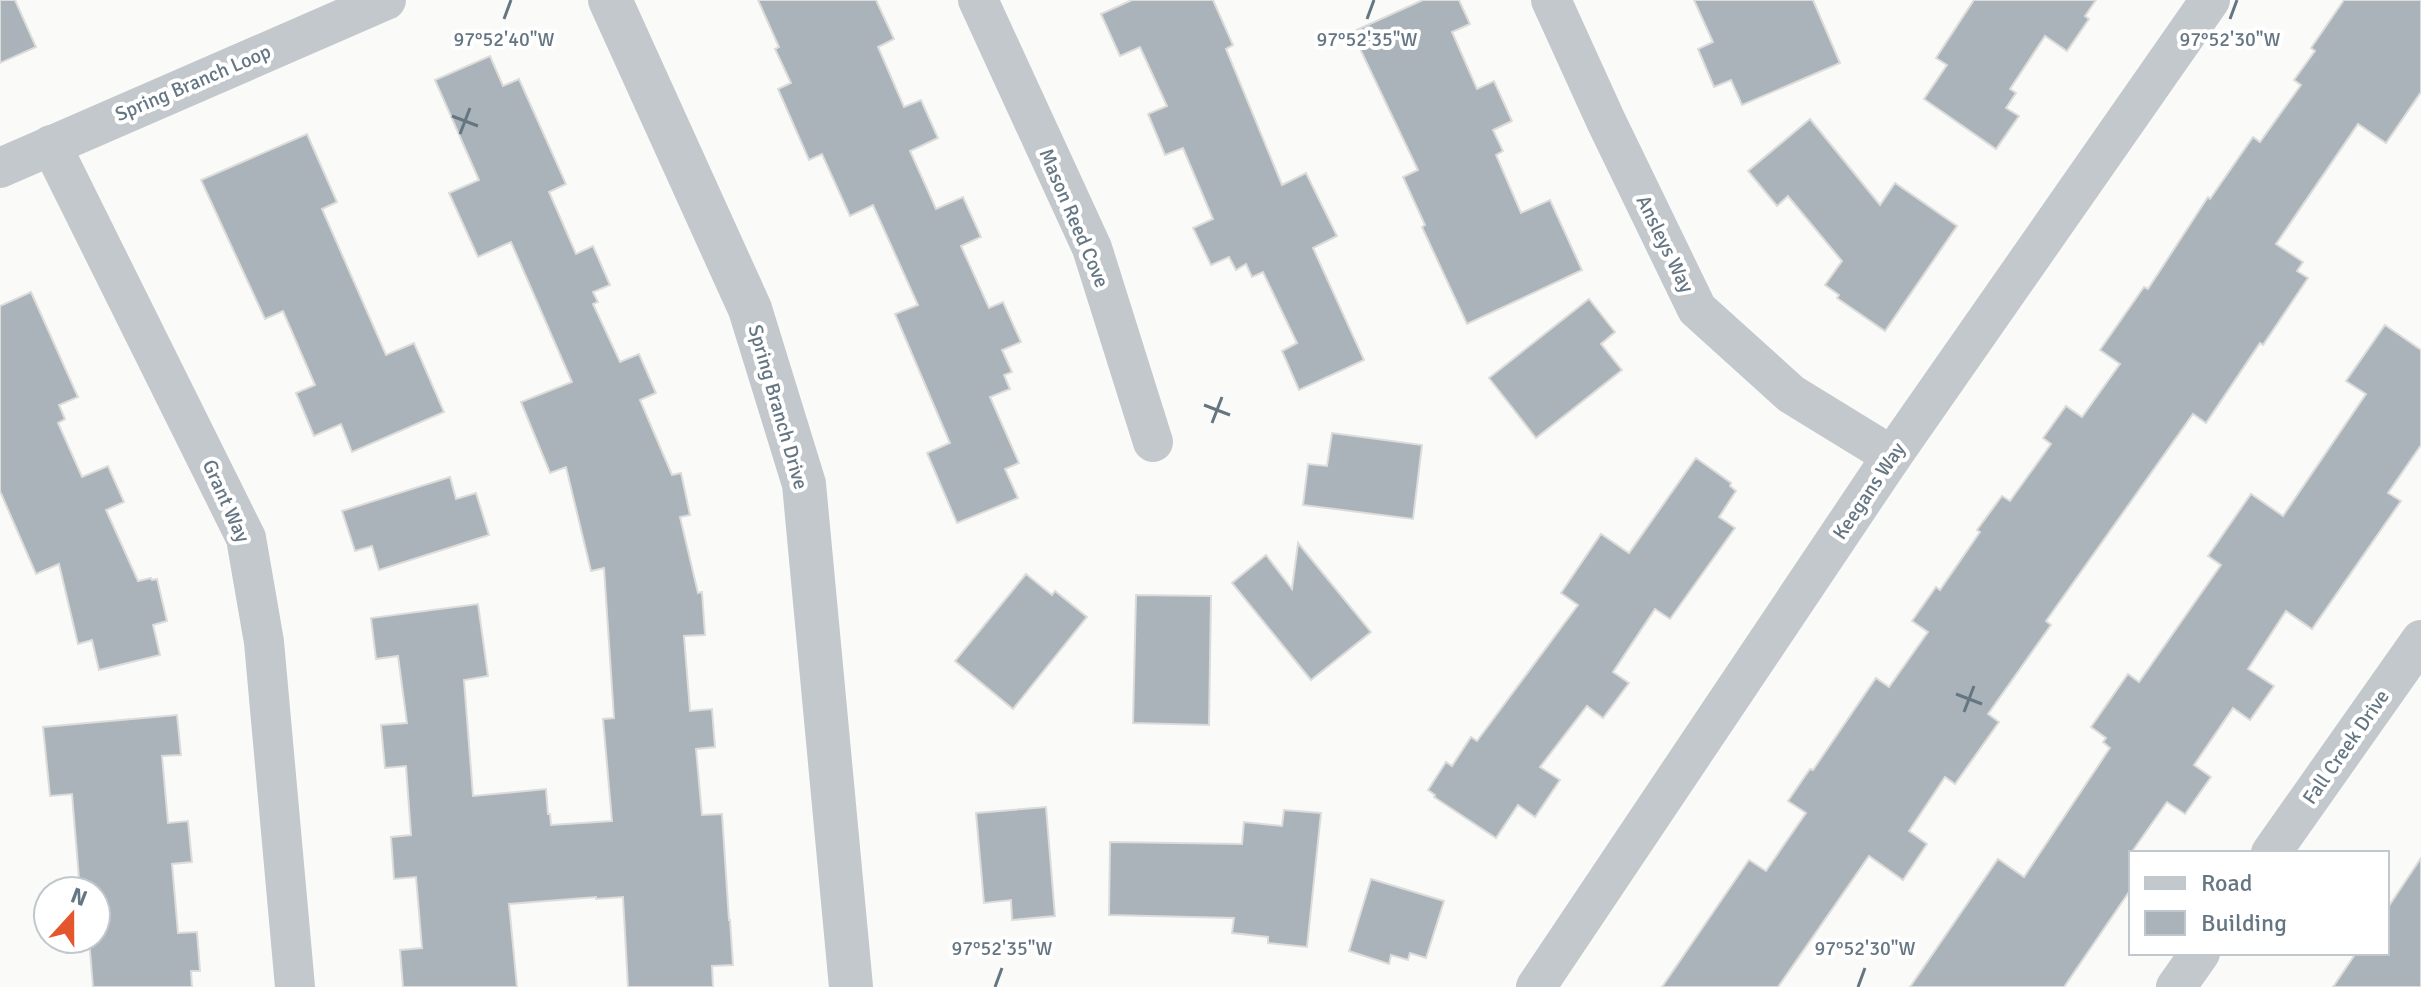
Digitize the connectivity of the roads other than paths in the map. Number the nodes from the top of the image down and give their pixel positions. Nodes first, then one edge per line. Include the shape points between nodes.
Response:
1 (386, 0) edge
2 (610, 0) edge
3 (978, 0) edge
4 (1551, 0) edge
5 (2210, 0) edge
6 (51, 145) junction
7 (0, 168) edge
8 (1153, 442) dead end
9 (1892, 456) junction
10 (2421, 640) edge
11 (2272, 851) edge
12 (2199, 955) edge
13 (295, 987) edge
14 (851, 987) edge
15 (1536, 987) edge
16 (2176, 987) edge

1 - 6 street, Spring Branch Loop
2 - 14 street, Spring Branch Drive via 750,309 804,484
3 - 8 street, Mason Reed Cove via 1092,248
4 - 9 street, Ansleys Way via 1697,309 1791,394
5 - 9 street, Keegans Way
6 - 7 street, Spring Branch Loop
6 - 13 street, Grant Way via 246,538 264,642
9 - 15 street, Keegans Way
10 - 11 street, Fall Creek Drive
12 - 16 street

